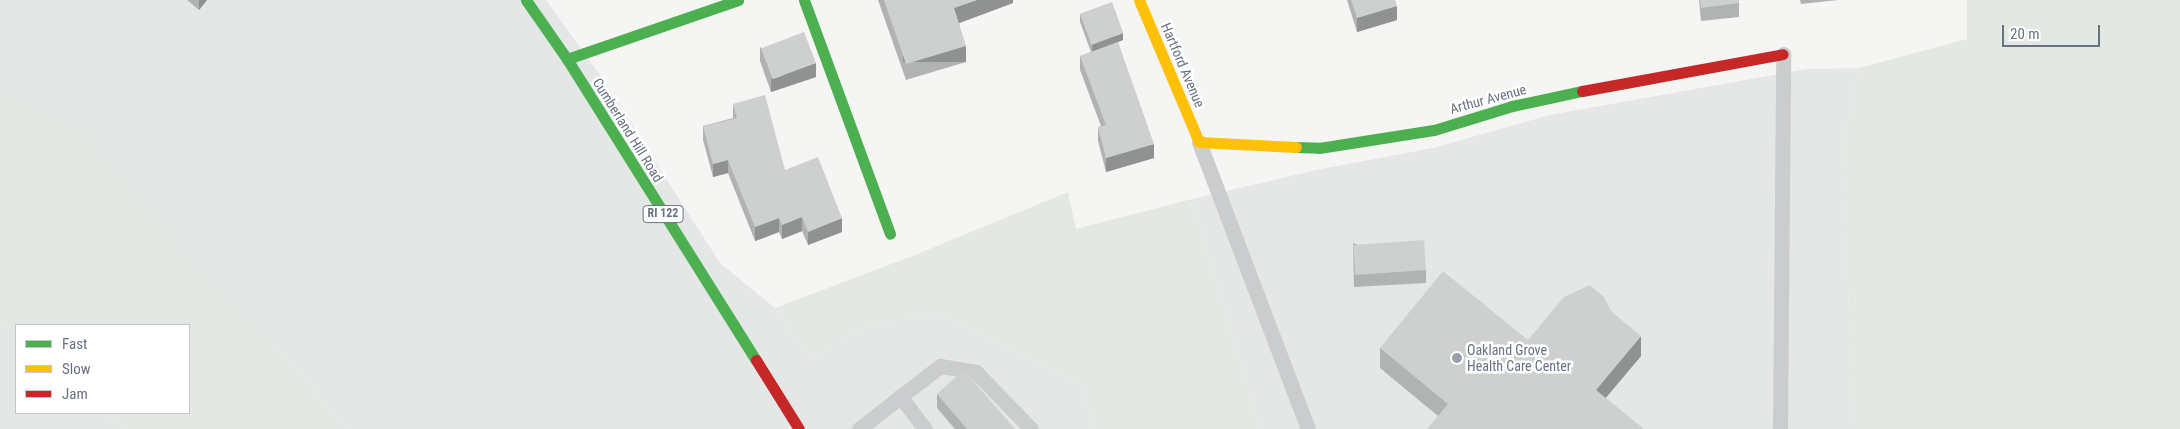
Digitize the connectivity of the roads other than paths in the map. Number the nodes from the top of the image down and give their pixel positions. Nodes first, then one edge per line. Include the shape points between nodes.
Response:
1 (526, 0) edge
2 (738, 0) edge
3 (804, 0) edge
4 (1139, 0) edge
5 (1783, 54) joint
6 (567, 59) junction
7 (1199, 142) junction
8 (890, 234) dead end
9 (900, 396) junction
10 (799, 429) edge
11 (859, 429) edge
12 (924, 429) edge
13 (1031, 429) edge
14 (1308, 429) edge
15 (1780, 429) edge

1 - 6 street, Cumberland Hill Road / RI 122
2 - 6 street
3 - 8 street
4 - 7 street, Hartford Avenue
5 - 7 street, Arthur Avenue via 1656,75 1512,106 1434,130 1319,148
5 - 15 lane
6 - 10 street, Cumberland Hill Road / RI 122
7 - 14 lane
9 - 11 lane
9 - 12 lane
9 - 13 lane via 940,366 976,372

